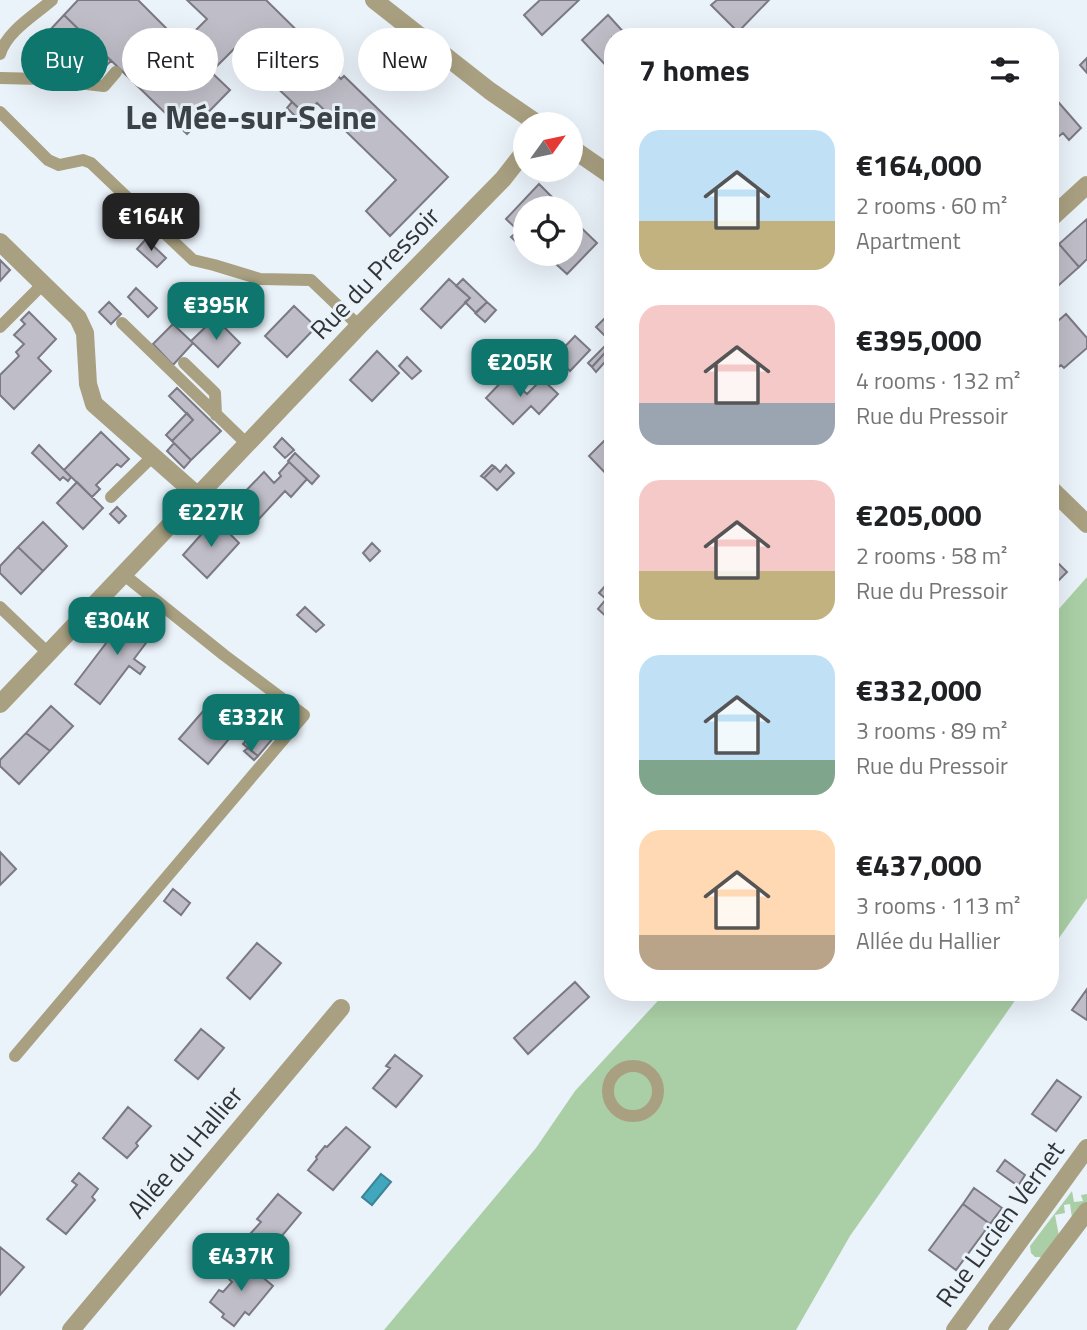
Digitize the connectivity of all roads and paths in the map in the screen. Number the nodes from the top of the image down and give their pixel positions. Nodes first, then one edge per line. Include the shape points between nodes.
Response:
1 (52, 0) edge
2 (374, 0) edge
3 (0, 54) edge
4 (116, 72) dead end
5 (0, 78) edge
6 (0, 112) edge
7 (521, 112) edge
8 (583, 156) edge
9 (513, 166) edge
10 (604, 170) edge
11 (1087, 185) edge
12 (1059, 211) edge
13 (0, 242) edge
14 (43, 284) junction
15 (122, 323) dead end
16 (359, 326) junction
17 (0, 327) edge
18 (184, 363) dead end
19 (216, 415) junction
20 (247, 444) junction
21 (153, 456) junction
22 (198, 496) junction
23 (111, 497) dead end
24 (1059, 497) edge
25 (1087, 524) edge
26 (123, 574) junction
27 (0, 607) edge
28 (48, 653) junction
29 (0, 704) edge
30 (341, 1008) dead end
31 (15, 1056) dead end
32 (646, 1113) joint
33 (1087, 1148) edge
34 (1087, 1211) edge
35 (71, 1330) edge
36 (955, 1330) edge
37 (997, 1330) edge

1 - 3 lane via 12,35
2 - 7 street
4 - 5 lane via 104,86
6 - 16 lane via 48,160 59,165 91,163 193,260 260,279 311,280
8 - 10 street
9 - 16 street, Rue du Pressoir
11 - 12 street
13 - 14 street
14 - 17 lane
14 - 21 street via 78,317 85,333 94,404
15 - 19 lane
16 - 20 street, Rue du Pressoir
18 - 19 lane via 215,393
19 - 20 lane
20 - 22 street, Rue du Pressoir
21 - 22 street
21 - 23 lane
22 - 26 street, Rue du Pressoir
24 - 25 street
26 - 28 street, Rue du Pressoir
26 - 31 lane via 304,715
27 - 28 lane
28 - 29 street, Rue du Pressoir
30 - 35 street, Allée du Hallier
32 - 32 lane via 657,1099 652,1074 637,1066 621,1069 608,1086 610,1102 621,1114
33 - 36 street, Rue Lucien Vernet
34 - 37 street

